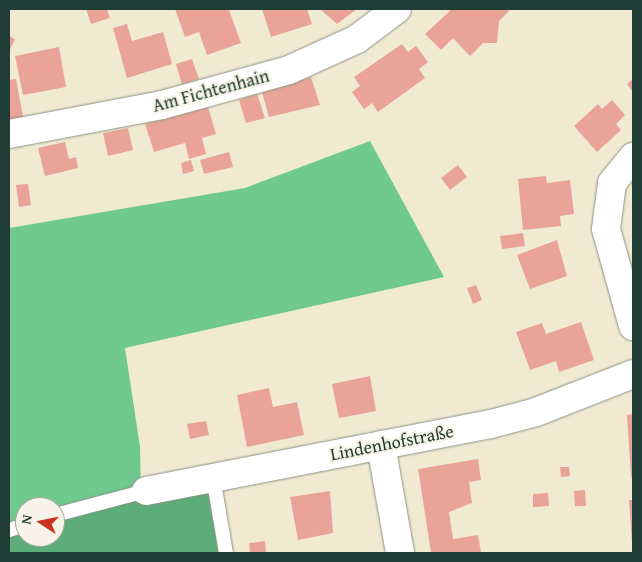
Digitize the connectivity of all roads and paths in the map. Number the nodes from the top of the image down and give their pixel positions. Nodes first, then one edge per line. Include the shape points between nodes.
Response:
1 (397, 9) edge
2 (9, 134) edge
3 (633, 157) edge
4 (633, 326) edge
5 (633, 374) edge
6 (381, 445) junction
7 (213, 477) junction
8 (146, 492) joint
9 (65, 512) edge
10 (226, 553) edge
11 (400, 553) edge

1 - 2 street, Am Fichtenhain via 358,39 289,70 162,105
3 - 4 street via 612,183 606,229
5 - 6 street, Lindenhofstraße via 536,412
6 - 7 street, Lindenhofstraße
6 - 11 street
7 - 8 street, Lindenhofstraße
7 - 10 lane
8 - 9 lane

